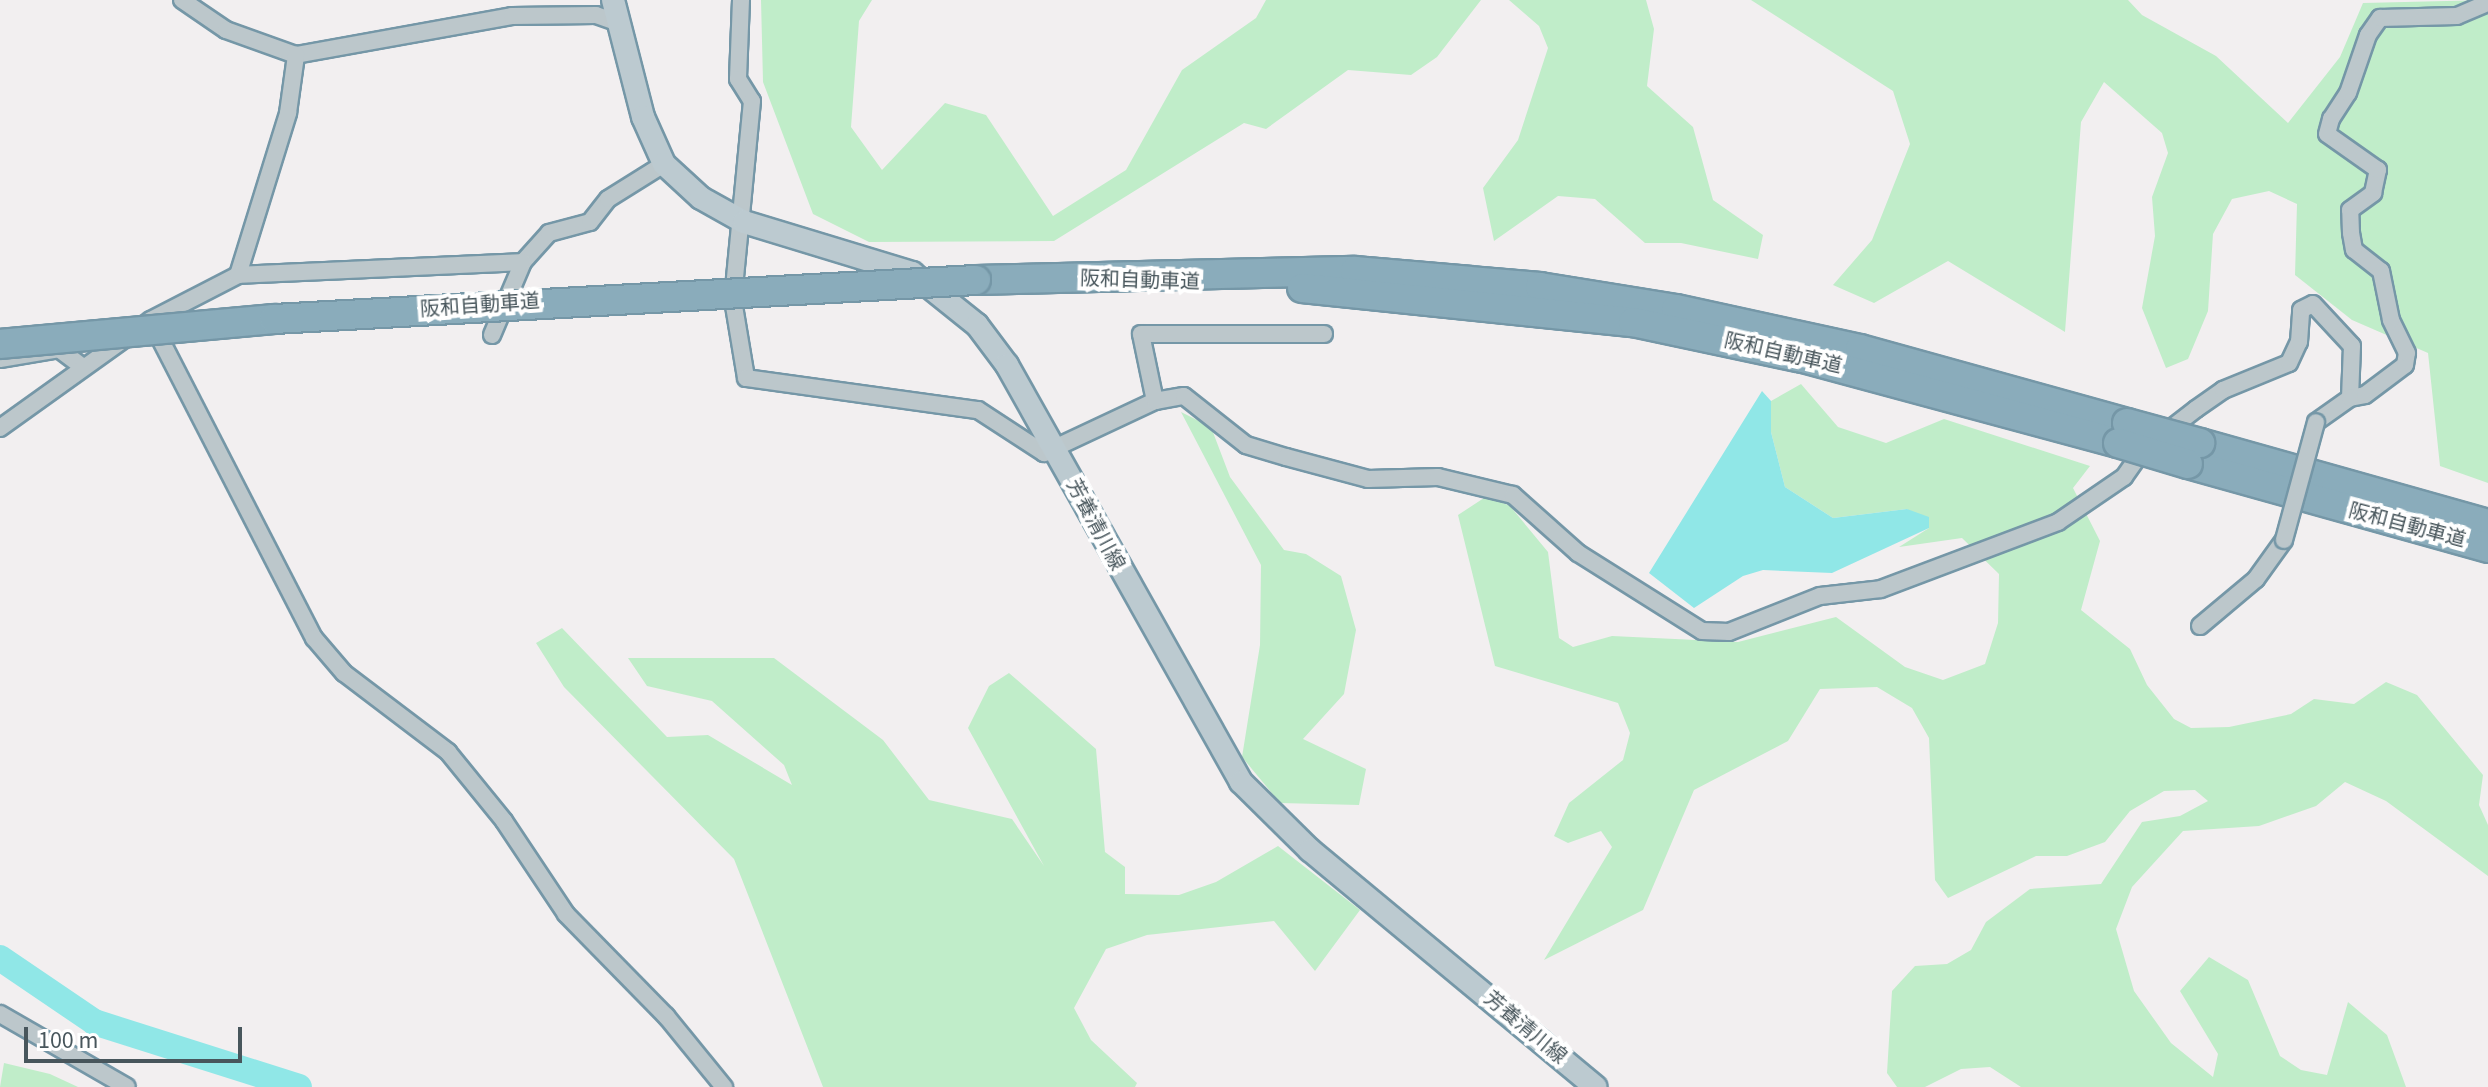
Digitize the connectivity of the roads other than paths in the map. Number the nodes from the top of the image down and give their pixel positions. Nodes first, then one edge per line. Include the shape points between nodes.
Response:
1 (182, 0) edge
2 (613, 0) edge
3 (741, 0) edge
4 (2488, 3) edge
5 (619, 23) junction
6 (296, 55) junction
7 (664, 164) junction
8 (744, 222) junction
9 (523, 262) junction
10 (238, 275) junction
11 (151, 320) junction
12 (1324, 334) dead end
13 (492, 335) dead end
14 (0, 344) edge
15 (0, 359) edge
16 (83, 367) junction
17 (2350, 398) junction
18 (1155, 401) junction
19 (0, 428) edge
20 (1052, 445) junction
21 (2488, 524) edge
22 (2452, 527) junction
23 (2488, 548) edge
24 (2200, 626) dead end
25 (0, 1014) edge
26 (127, 1087) edge
27 (724, 1087) edge
28 (1595, 1087) edge

1 - 6 street via 226,30
2 - 5 main road, 芳養清川線
3 - 8 street via 738,79 752,101
4 - 17 street via 2457,16 2380,18 2331,119 2327,134 2378,170 2373,193 2350,210 2351,233 2354,250 2381,271 2391,320 2407,353 2405,365 2365,395
5 - 6 street via 596,15 512,16
5 - 7 main road, 芳養清川線 via 643,117
6 - 10 street via 288,113
7 - 8 main road, 芳養清川線 via 701,198
7 - 9 street via 608,199 590,222 549,233
8 - 20 main road, 芳養清川線 via 912,273 945,295 977,325 1007,365
8 - 20 street via 733,300 746,378 978,410 1044,453
9 - 10 street
9 - 13 street
10 - 11 street
11 - 16 street
11 - 27 street via 314,638 344,673 448,752 504,821 566,914 666,1016
12 - 18 street via 1141,334
14 - 22 highway, 阪和自動車道, bridge via 274,319 976,280 1376,271 1540,287 1676,309 1860,349 2123,433
15 - 16 street via 59,349
16 - 19 street
17 - 18 street via 2352,346 2313,304 2301,310 2299,342 2289,363 2205,403 2143,450 2124,477 2058,522 1881,589 1820,596 1729,632 1702,631 1671,615 1578,553 1513,495 1438,477 1368,479 1246,445 1184,396
17 - 24 street, bridge via 2316,422 2284,540 2256,579
18 - 20 street
20 - 28 main road, 芳養清川線 via 1195,708 1264,810
21 - 22 highway, 阪和自動車道
22 - 23 highway, 阪和自動車道
25 - 26 street

